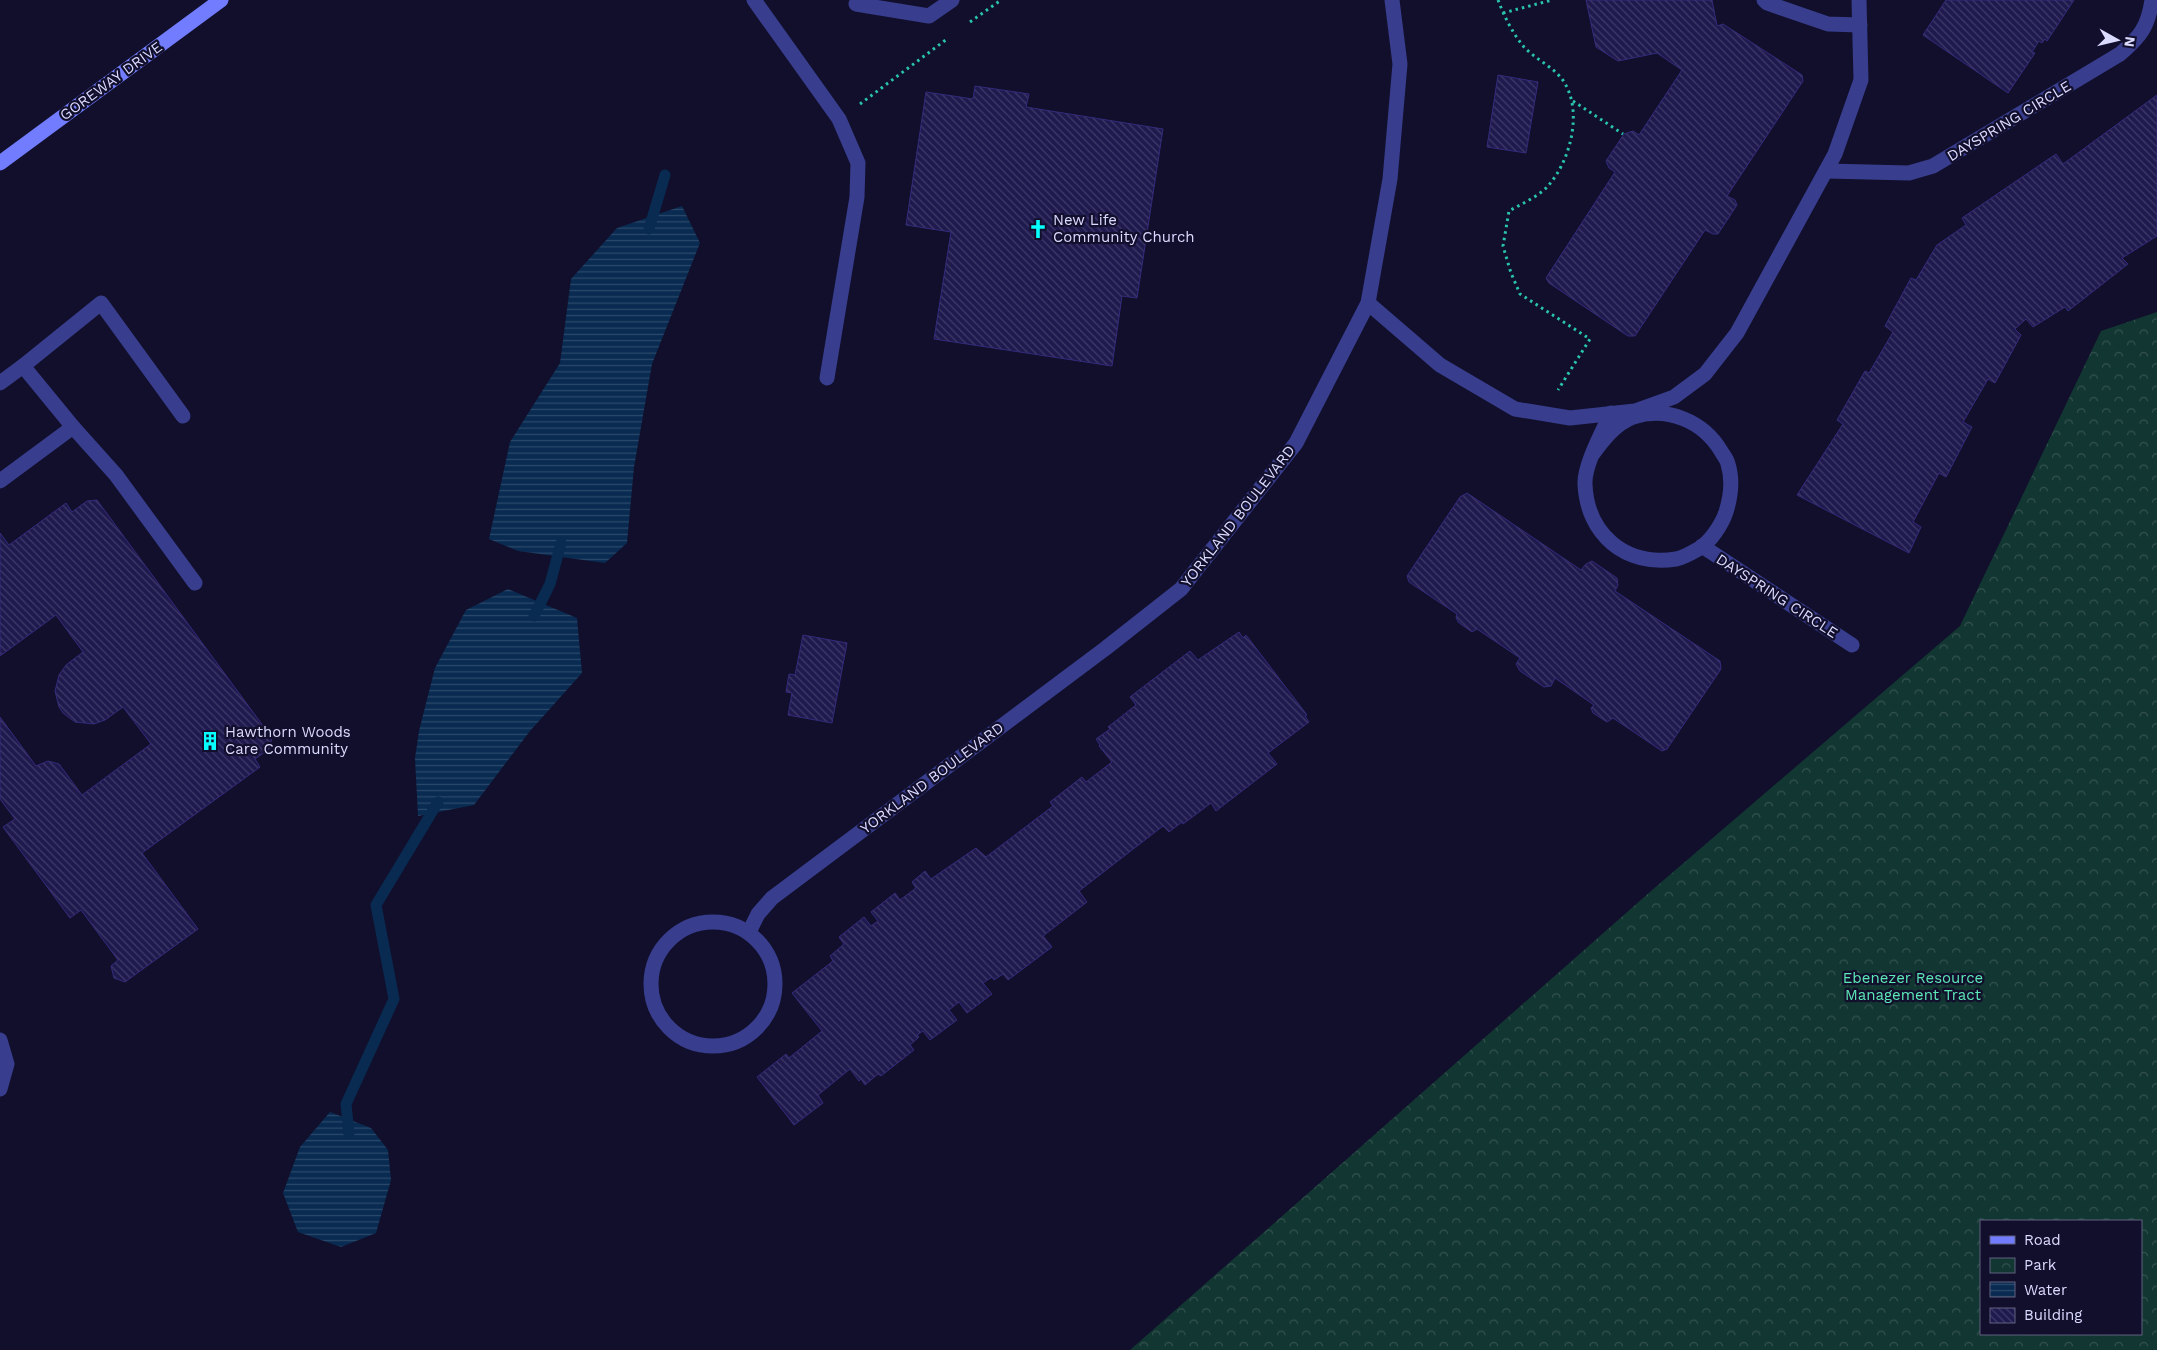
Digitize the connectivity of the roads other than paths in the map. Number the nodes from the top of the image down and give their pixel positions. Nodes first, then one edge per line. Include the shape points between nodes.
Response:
1 (221, 0) edge
2 (754, 0) edge
3 (952, 0) edge
4 (1392, 0) edge
5 (1764, 0) edge
6 (1859, 0) edge
7 (2152, 0) edge
8 (856, 4) dead end
9 (1860, 25) junction
10 (0, 163) edge
11 (1827, 171) junction
12 (1368, 303) junction
13 (23, 366) junction
14 (827, 378) dead end
15 (0, 383) edge
16 (1657, 403) junction
17 (1611, 413) junction
18 (182, 416) dead end
19 (1687, 419) junction
20 (73, 427) junction
21 (1592, 454) junction
22 (0, 481) edge
23 (1702, 546) junction
24 (195, 583) dead end
25 (1852, 645) dead end
26 (749, 932) junction
27 (0, 1040) edge
28 (0, 1089) edge

1 - 10 street, GOREWAY DRIVE
2 - 14 street via 839,119 858,163 856,197
3 - 8 street via 929,16
4 - 12 street, YORKLAND BOULEVARD via 1400,64 1390,179
5 - 9 street via 1828,24
6 - 9 street
7 - 11 street, DAYSPRING CIRCLE via 2146,26 2138,39 2120,54 1933,166 1909,173
9 - 11 street via 1861,80
11 - 16 street via 1737,333 1705,374 1674,397
12 - 17 street via 1440,364 1515,409 1570,418
12 - 26 street, YORKLAND BOULEVARD via 1296,443 1181,589 772,898 758,914
13 - 15 street
13 - 18 street via 101,303
13 - 20 street
16 - 17 street
16 - 19 street, DAYSPRING CIRCLE
17 - 21 street, DAYSPRING CIRCLE
19 - 21 street, DAYSPRING CIRCLE via 1660,413 1633,417 1609,432
19 - 23 street, DAYSPRING CIRCLE via 1713,437 1728,463 1732,494 1722,523
20 - 22 street
20 - 24 street via 116,475
21 - 23 street, DAYSPRING CIRCLE via 1584,482 1588,510 1601,534 1622,552 1649,561 1678,559
23 - 25 street, DAYSPRING CIRCLE
26 - 26 street via 731,923 709,921 689,925 672,936 659,952 651,970 650,991 656,1010 668,1027 684,1040 703,1046 724,1046 742,1039 759,1026 771,1008 775,988 773,966 764,948
27 - 28 street via 7,1064

